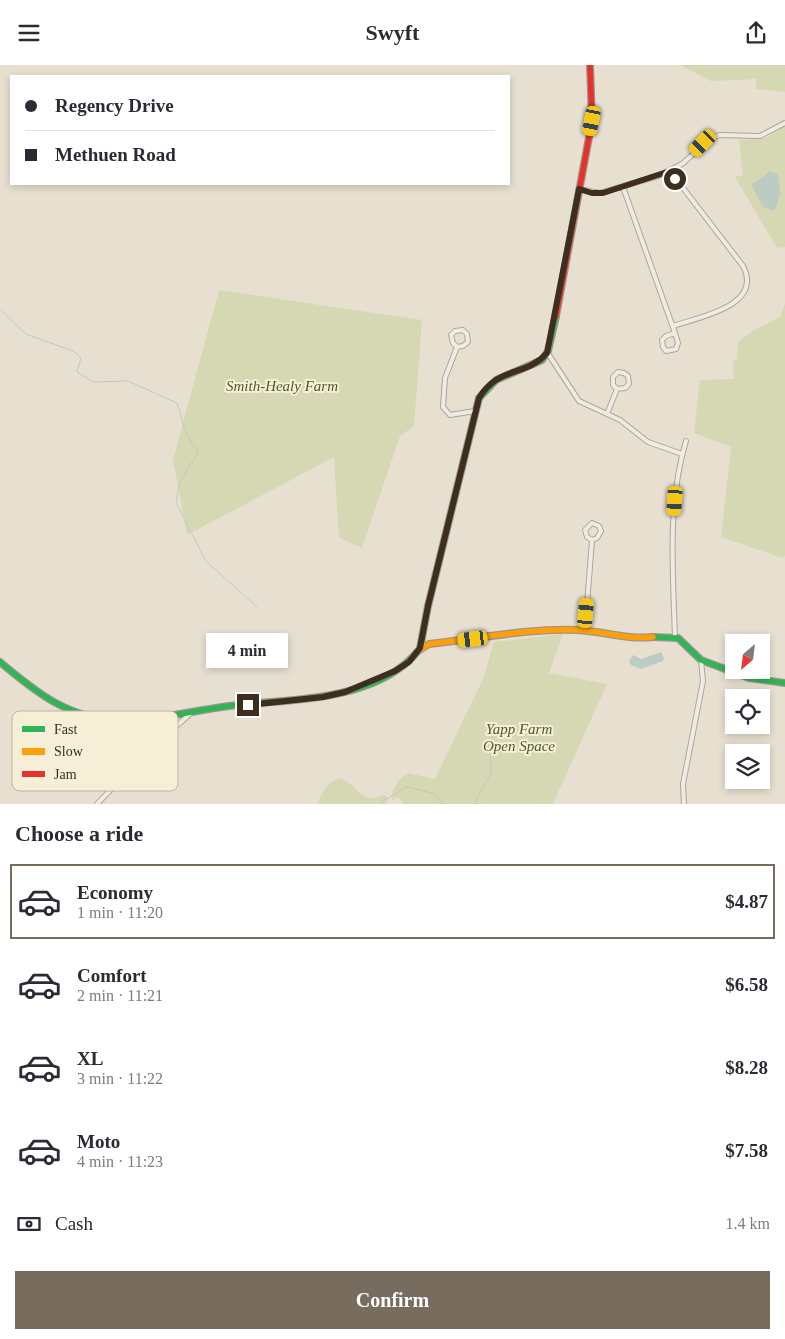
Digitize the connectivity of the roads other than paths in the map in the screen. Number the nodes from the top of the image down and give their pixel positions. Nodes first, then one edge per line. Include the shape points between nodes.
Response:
1 (590, 65) edge
2 (785, 123) edge
3 (670, 171) junction
4 (623, 187) junction
5 (579, 189) junction
6 (673, 326) junction
7 (675, 333) junction
8 (457, 347) junction
9 (547, 352) junction
10 (617, 389) junction
11 (475, 411) junction
12 (607, 414) junction
13 (686, 441) dead end
14 (682, 454) junction
15 (592, 540) junction
16 (584, 631) junction
17 (675, 638) junction
18 (420, 648) junction
19 (701, 660) junction
20 (0, 662) edge
21 (785, 683) edge
22 (67, 711) edge
23 (194, 711) junction
24 (178, 713) edge
25 (178, 725) edge
26 (109, 791) edge
27 (97, 804) edge
28 (684, 804) edge

1 - 5 street via 592,116
2 - 3 street via 760,136 720,135 711,138
3 - 4 street
3 - 6 street via 743,266 747,280 745,291 736,303
4 - 5 street via 596,193
4 - 6 street
5 - 9 street
6 - 7 street
7 - 7 street via 677,348 666,351 662,340
8 - 8 street via 451,335 463,330 468,342
8 - 11 street via 445,378 443,407 450,415
9 - 11 street via 539,362 495,379 479,398
9 - 12 street via 576,398
10 - 10 street via 612,379 618,372 624,373 629,384
10 - 12 street
11 - 18 street
12 - 14 street via 648,442
13 - 14 street
14 - 17 street via 676,483 672,542
15 - 15 street via 584,533 592,523 600,526 601,531 599,537
15 - 16 street
16 - 17 street via 625,638 668,635
16 - 18 street via 511,634 429,644
17 - 19 street
18 - 23 street via 409,662 395,671 345,692
19 - 21 street via 749,678
19 - 28 street via 703,681 684,779
20 - 22 street
23 - 24 street
23 - 25 street
26 - 27 street

